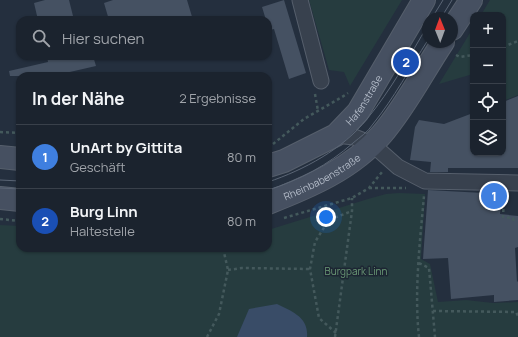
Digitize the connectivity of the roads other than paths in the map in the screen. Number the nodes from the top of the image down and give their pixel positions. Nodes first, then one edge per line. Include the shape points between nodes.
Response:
1 (300, 0) edge
2 (424, 0) edge
3 (471, 0) edge
4 (458, 20) edge
5 (448, 48) edge
6 (321, 81) dead end
7 (336, 135) junction
8 (372, 144) junction
9 (0, 157) edge
10 (272, 157) edge
11 (16, 159) edge
12 (0, 167) edge
13 (16, 169) edge
14 (512, 183) edge
15 (0, 198) edge
16 (16, 200) edge
17 (275, 211) edge

1 - 6 street
2 - 7 main road, Hafenstraße via 358,112
3 - 4 main road
5 - 8 main road
7 - 8 street, Rheinbabenstraße via 354,137
7 - 10 main road via 284,162
8 - 14 street, Rheinbabenstraße via 390,162 425,181
8 - 17 main road, Rheinbabenstraße via 328,177 301,190
9 - 11 main road
12 - 13 street
15 - 16 main road

